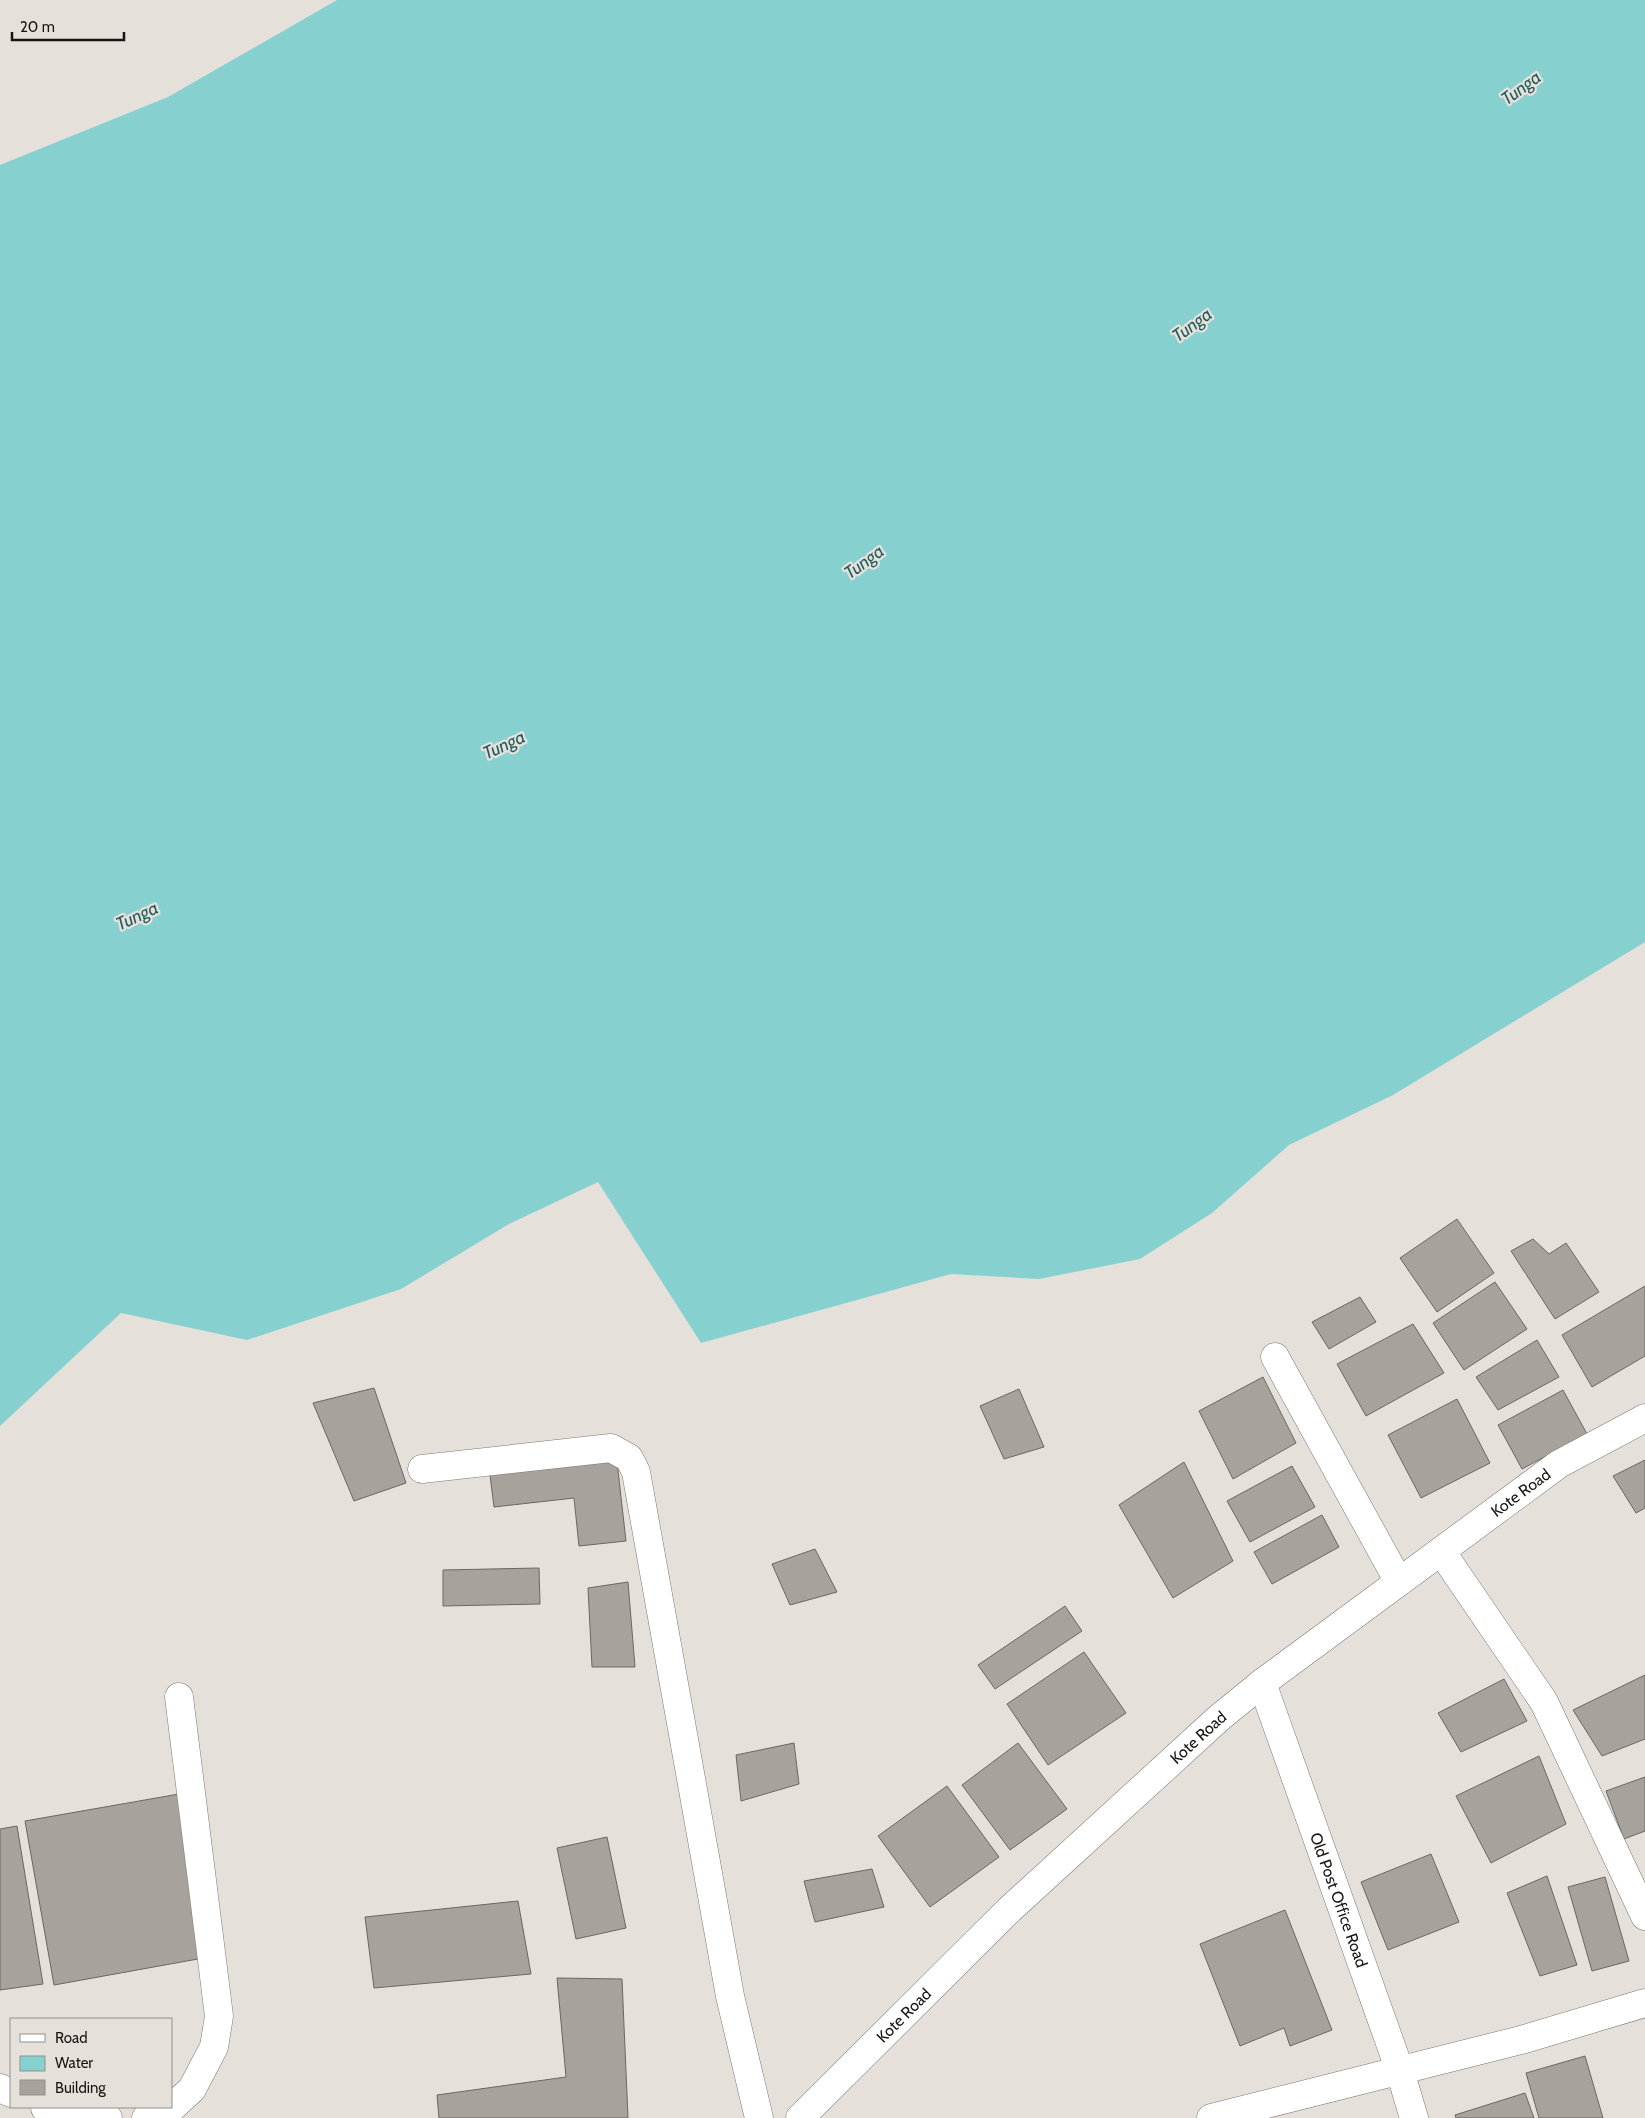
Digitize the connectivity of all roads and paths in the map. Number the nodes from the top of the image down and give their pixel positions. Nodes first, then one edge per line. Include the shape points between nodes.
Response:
1 (1275, 1356) dead end
2 (1645, 1418) edge
3 (422, 1469) dead end
4 (1441, 1551) junction
5 (1400, 1582) junction
6 (1262, 1684) junction
7 (180, 1697) dead end
8 (1645, 1916) edge
9 (1645, 2003) edge
10 (1400, 2071) junction
11 (172, 2107) edge
12 (171, 2108) edge
13 (47, 2111) edge
14 (108, 2118) edge
15 (146, 2118) edge
16 (759, 2118) edge
17 (800, 2118) edge
18 (1211, 2118) edge
19 (1414, 2118) edge

1 - 5 street
2 - 4 street, Kote Road via 1559,1464
3 - 16 street via 611,1448 629,1458 636,1472 730,1996
4 - 5 street, Kote Road
4 - 8 street via 1544,1702
5 - 6 street, Kote Road
6 - 10 street, Old Post Office Road
6 - 17 street, Kote Road via 1219,1718 1009,1910
7 - 11 street via 219,2016 214,2047 192,2089
9 - 10 street
10 - 18 street
10 - 19 street, Old Post Office Road
12 - 15 street
13 - 14 street

